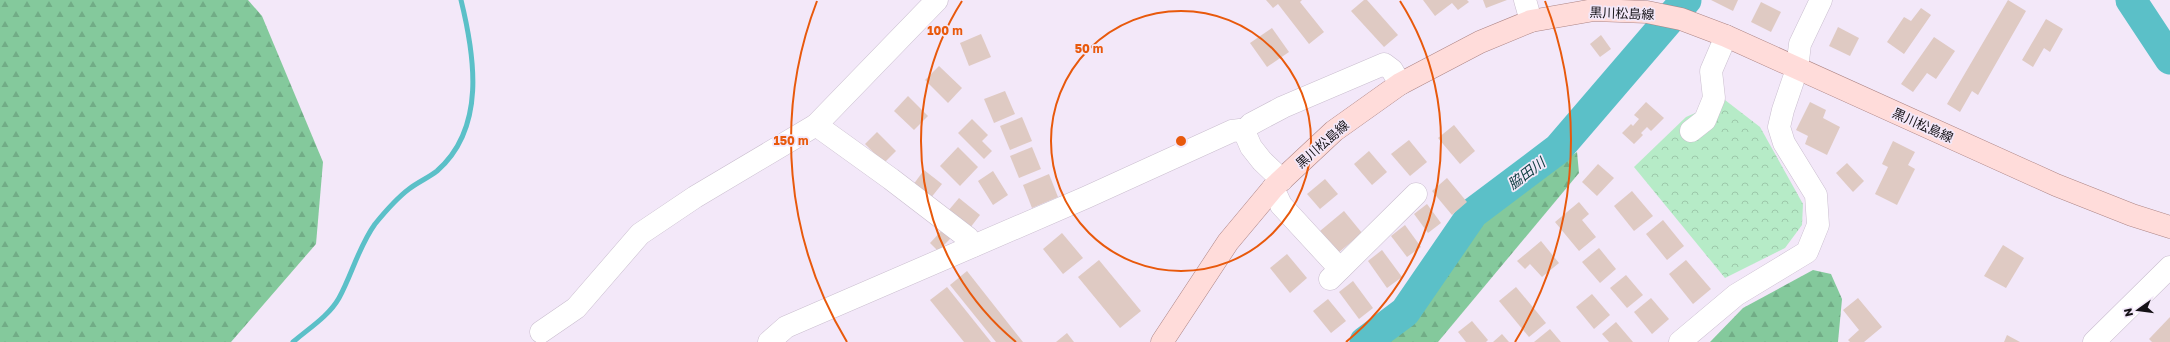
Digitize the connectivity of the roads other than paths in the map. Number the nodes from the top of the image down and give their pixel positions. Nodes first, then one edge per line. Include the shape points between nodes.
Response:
1 (937, 0) edge
2 (1821, 0) edge
3 (1653, 6) edge
4 (1528, 10) edge
5 (1726, 36) junction
6 (1797, 69) junction
7 (1400, 84) junction
8 (816, 125) junction
9 (1691, 131) dead end
10 (1244, 132) junction
11 (1278, 184) junction
12 (1416, 194) dead end
13 (2170, 227) edge
14 (973, 246) junction
15 (2170, 268) edge
16 (541, 332) dead end
17 (769, 342) edge
18 (1162, 342) edge
19 (1680, 342) edge
20 (2094, 342) edge

1 - 8 street
2 - 6 street via 1800,44
3 - 4 main road, 黒川松島線 via 1594,10
3 - 5 main road, 黒川松島線
4 - 7 main road, 黒川松島線 via 1480,42
5 - 6 main road, 黒川松島線
5 - 9 street via 1711,71 1714,98 1705,120
6 - 13 main road, 黒川松島線 via 2056,185
6 - 19 street via 1779,127 1784,143 1816,196 1818,226 1807,252 1736,294
7 - 10 street via 1392,70 1384,64 1283,107 1251,124
7 - 11 main road, 黒川松島線 via 1334,131
8 - 14 street via 968,238
8 - 16 street via 695,197 640,234 576,308
10 - 11 street via 1251,147
10 - 14 street via 1232,131
11 - 12 street via 1281,206 1335,274
11 - 18 main road, 黒川松島線 via 1228,242
14 - 17 street via 786,327
15 - 20 street

